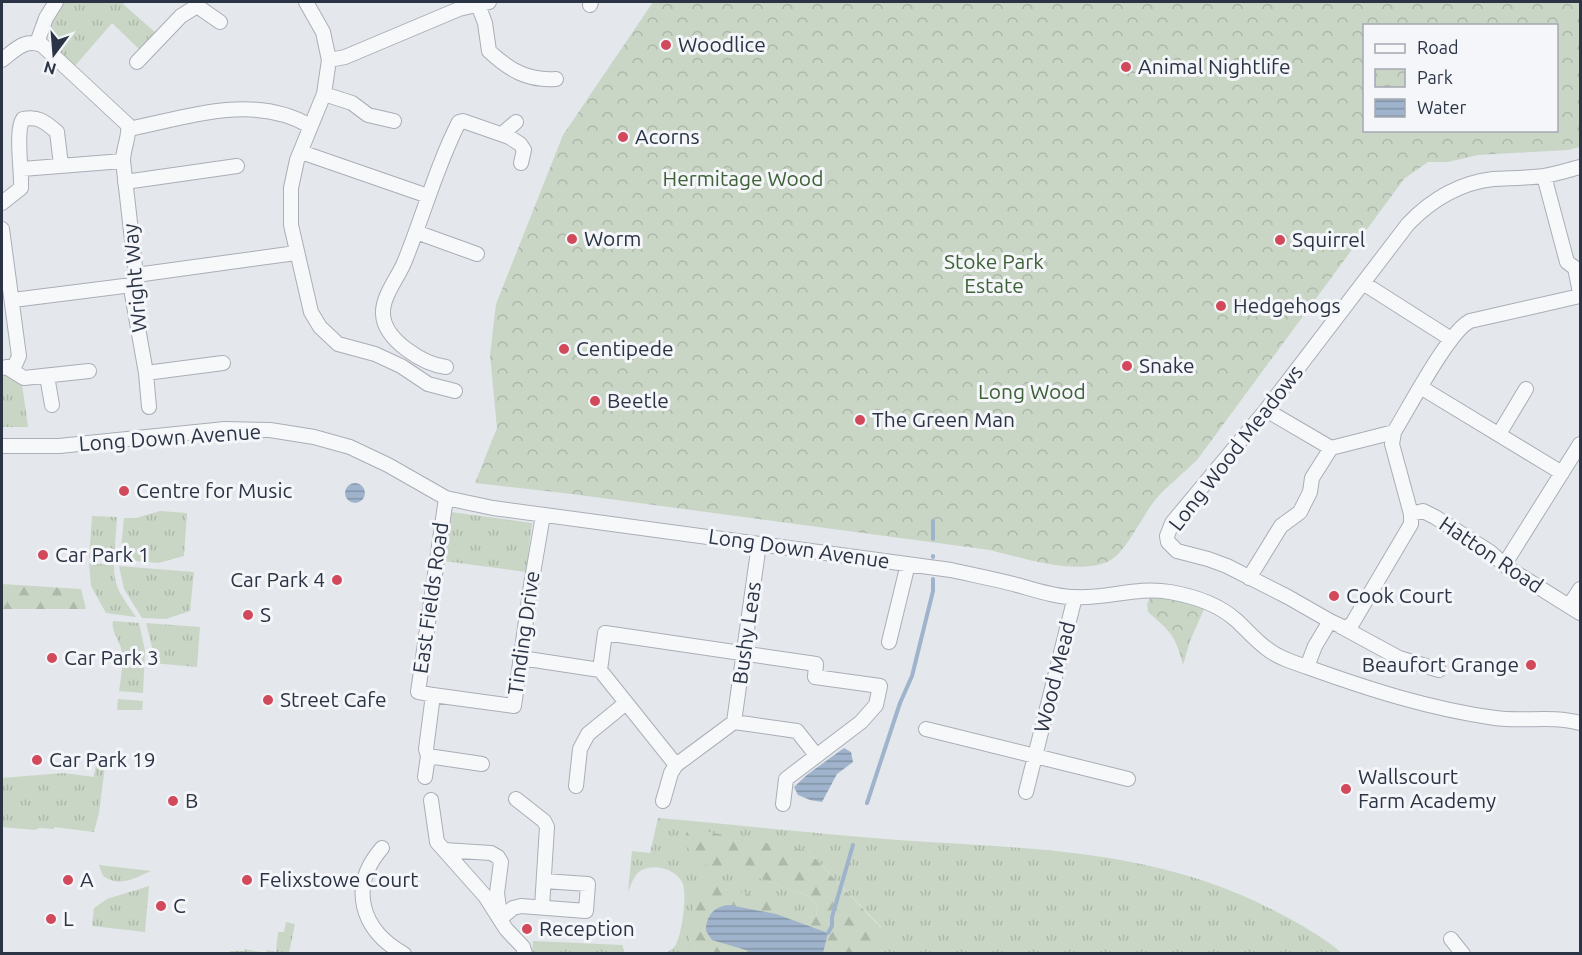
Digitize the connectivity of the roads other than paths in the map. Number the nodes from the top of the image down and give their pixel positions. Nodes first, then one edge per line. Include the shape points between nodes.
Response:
1 (56, 2) edge
2 (306, 2) edge
3 (481, 3) edge
4 (196, 4) edge
5 (220, 22) dead end
6 (37, 43) junction
7 (2, 60) edge
8 (329, 60) junction
9 (137, 62) dead end
10 (556, 80) dead end
11 (324, 94) junction
12 (394, 121) dead end
13 (516, 122) dead end
14 (310, 126) junction
15 (129, 129) junction
16 (502, 135) junction
17 (301, 152) junction
18 (123, 161) junction
19 (521, 163) dead end
20 (62, 165) junction
21 (237, 166) dead end
22 (1581, 167) edge
23 (22, 169) junction
24 (1544, 176) junction
25 (125, 182) junction
26 (428, 196) junction
27 (2, 203) edge
28 (2, 228) edge
29 (416, 232) junction
30 (296, 253) junction
31 (477, 254) dead end
32 (1578, 268) edge
33 (134, 280) junction
34 (1363, 283) junction
35 (1581, 294) edge
36 (13, 300) junction
37 (1450, 339) junction
38 (223, 363) dead end
39 (446, 367) dead end
40 (5, 368) edge
41 (89, 371) dead end
42 (146, 373) junction
43 (47, 376) junction
44 (1422, 387) junction
45 (1526, 389) dead end
46 (455, 391) dead end
47 (52, 405) dead end
48 (149, 407) dead end
49 (1266, 410) junction
50 (1394, 432) junction
51 (1498, 434) junction
52 (1581, 444) edge
53 (2, 446) edge
54 (1331, 448) junction
55 (1562, 473) junction
56 (446, 498) junction
57 (1411, 514) junction
58 (543, 515) junction
59 (759, 544) junction
60 (908, 564) junction
61 (1504, 565) junction
62 (1249, 578) junction
63 (1581, 589) edge
64 (1075, 597) junction
65 (1575, 610) edge
66 (1335, 624) junction
67 (889, 642) dead end
68 (743, 654) junction
69 (521, 658) junction
70 (1307, 668) junction
71 (1439, 669) dead end
72 (600, 670) junction
73 (434, 695) junction
74 (626, 703) junction
75 (734, 722) junction
76 (1581, 723) edge
77 (926, 729) dead end
78 (816, 755) junction
79 (428, 756) junction
80 (1035, 756) junction
81 (482, 764) dead end
82 (676, 765) junction
83 (425, 777) dead end
84 (1128, 779) dead end
85 (576, 786) dead end
86 (1026, 792) dead end
87 (516, 799) dead end
88 (431, 800) dead end
89 (663, 801) dead end
90 (783, 804) dead end
91 (382, 848) dead end
92 (444, 850) junction
93 (544, 881) junction
94 (542, 907) junction
95 (501, 918) junction
96 (1451, 939) dead end
97 (404, 954) edge
98 (525, 954) edge
99 (1463, 954) edge

1 - 6 street
2 - 8 street via 325,37
3 - 8 street
3 - 10 street via 489,51 521,75
4 - 5 street
4 - 9 street
6 - 7 street via 23,44
6 - 15 street via 117,113
8 - 11 street
11 - 12 street via 352,103 368,115
11 - 14 street
13 - 16 street
14 - 15 street via 296,118 253,108
14 - 17 street
15 - 18 street, Wright Way
16 - 19 street via 522,147
16 - 26 street via 459,122
17 - 26 street
17 - 30 street via 291,188
18 - 20 street
18 - 25 street, Wright Way
20 - 23 street
20 - 23 street via 57,132 42,120 29,118 23,119 19,130
21 - 25 street
22 - 24 street, Long Wood Meadows
23 - 27 street via 21,188
24 - 32 street via 1567,262
24 - 34 street, Long Wood Meadows via 1491,180 1445,194 1408,224
25 - 33 street, Wright Way
26 - 29 street
28 - 36 street
29 - 31 street
29 - 39 street via 386,300 384,321 407,350 434,366
30 - 33 street
30 - 46 street via 311,312 331,339 389,359 428,384
32 - 35 street
33 - 36 street
33 - 42 street, Wright Way via 133,301
34 - 37 street
34 - 49 street, Long Wood Meadows
35 - 37 street via 1470,321
36 - 40 street via 19,356 15,365
37 - 44 street
38 - 42 street
40 - 43 street via 24,378
41 - 43 street
42 - 48 street, Wright Way
43 - 47 street
44 - 50 street
44 - 51 street
45 - 51 street
49 - 54 street
49 - 62 street, Long Wood Meadows via 1172,523 1167,536 1177,551 1208,559
50 - 54 street
50 - 57 street via 1392,444
51 - 55 street
52 - 55 street
53 - 56 street, Long Down Avenue via 59,446 204,431 270,430 350,447
54 - 62 street via 1312,478 1300,512 1281,526
55 - 61 street
56 - 58 street, Long Down Avenue
56 - 73 street, East Fields Road via 418,692
57 - 61 street, Hatton Road via 1429,513
57 - 66 street via 1412,524 1352,624
58 - 59 street, Long Down Avenue
58 - 69 street, Tinding Drive
59 - 60 street, Long Down Avenue
59 - 68 street, Bushy Leas
60 - 64 street, Long Down Avenue
60 - 67 street
61 - 65 street, Hatton Road
62 - 66 street, Long Wood Meadows
63 - 65 street, Hatton Road
64 - 70 street, Long Down Avenue via 1148,590 1194,598 1235,619 1266,649
64 - 80 street, Wood Mead
66 - 70 street via 1315,646
66 - 71 street, Long Wood Meadows via 1399,658
68 - 72 street via 605,633
68 - 75 street, Bushy Leas
68 - 78 street via 816,664 814,677 880,686 876,705 861,722
69 - 72 street
69 - 73 street, Tinding Drive via 514,706
70 - 76 street, Long Down Avenue via 1425,705 1515,721 1540,718
72 - 74 street
73 - 79 street, East Fields Road
74 - 82 street
74 - 85 street via 588,734 580,749
75 - 78 street via 797,731
75 - 82 street
77 - 80 street, Wood Mead
78 - 90 street via 786,779
79 - 81 street
79 - 83 street, East Fields Road
80 - 84 street, Wood Mead
80 - 86 street, Wood Mead
82 - 89 street
87 - 93 street via 546,824
88 - 92 street via 436,839
91 - 97 street via 365,882 363,909 382,939
92 - 95 street
92 - 95 street via 498,856 501,862 497,900
93 - 94 street
93 - 94 street via 588,884 586,910
94 - 95 street via 517,907
95 - 98 street
96 - 99 street

